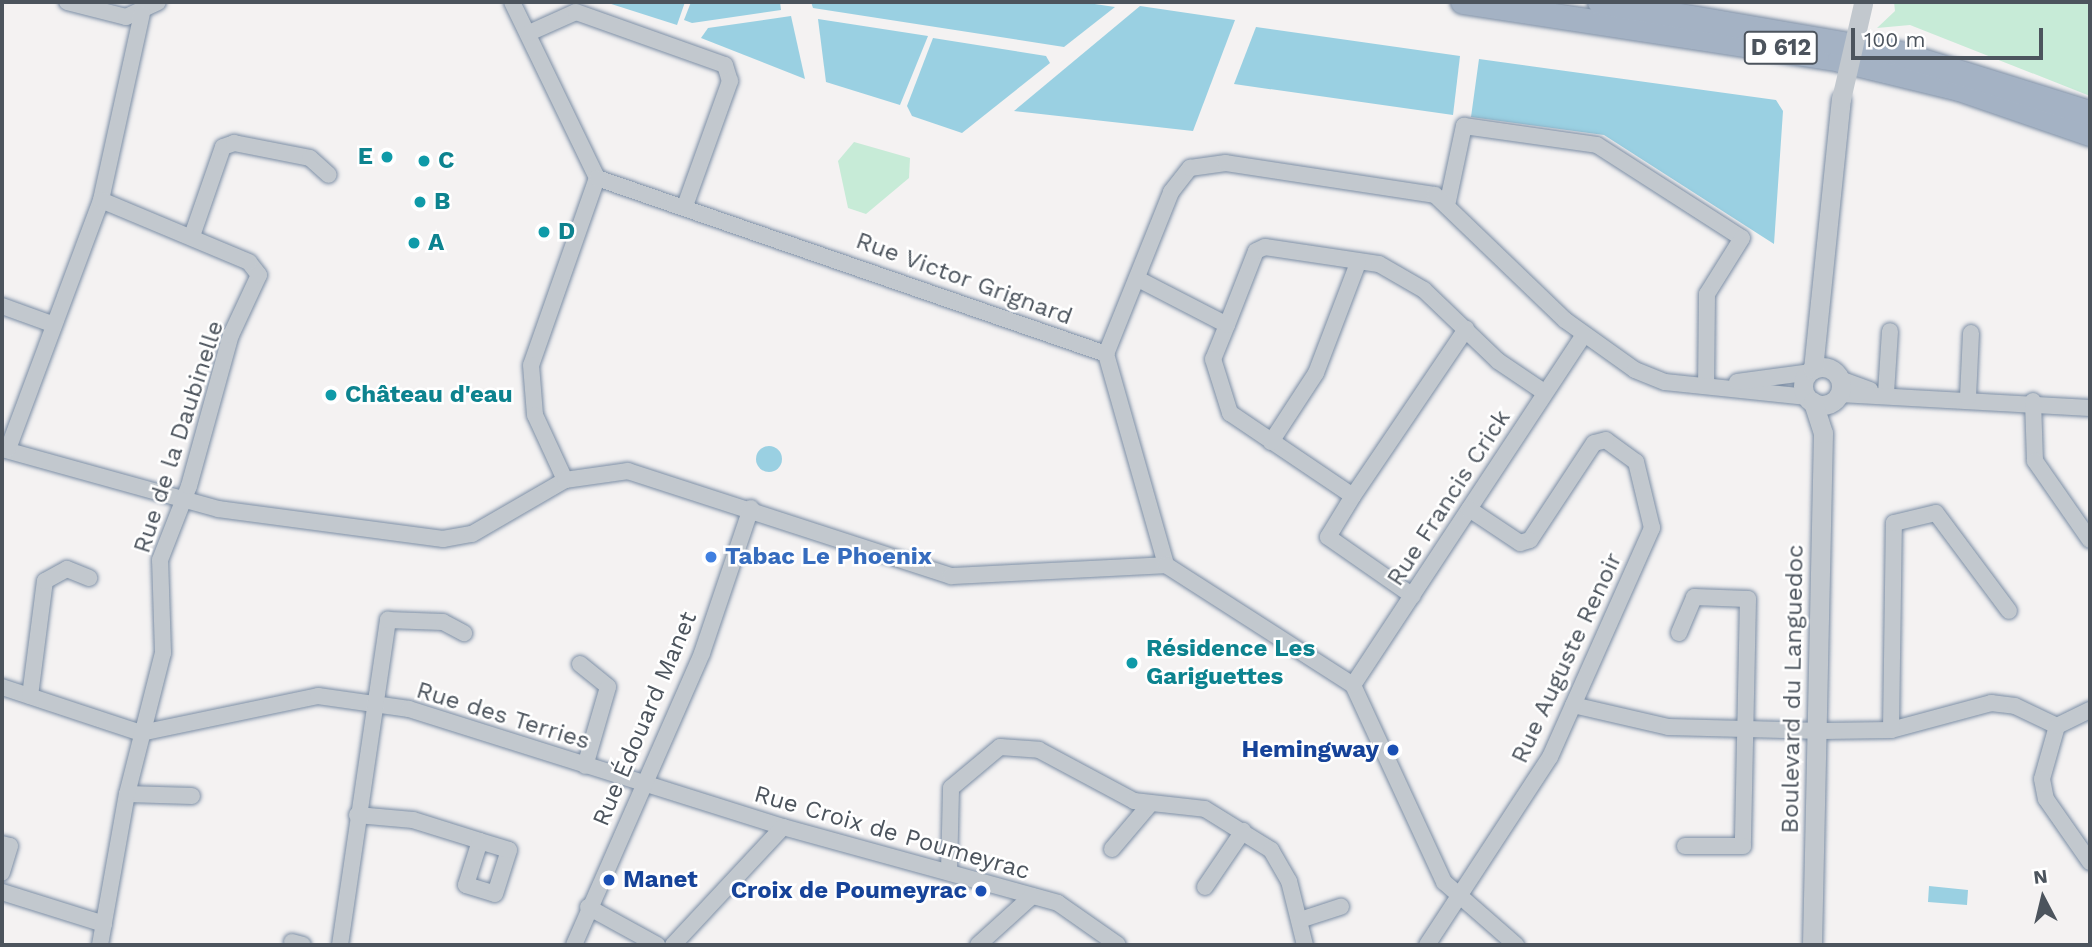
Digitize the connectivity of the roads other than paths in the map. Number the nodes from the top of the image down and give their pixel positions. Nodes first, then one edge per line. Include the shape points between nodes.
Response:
1 (67, 2) edge
2 (158, 2) edge
3 (512, 2) edge
4 (1463, 2) edge
5 (1600, 2) edge
6 (1863, 3) edge
7 (142, 14) junction
8 (529, 33) junction
9 (2090, 113) edge
10 (2090, 134) edge
11 (329, 175) dead end
12 (597, 178) junction
13 (101, 200) junction
14 (1448, 201) junction
15 (685, 206) junction
16 (192, 236) junction
17 (1358, 263) junction
18 (1138, 279) junction
19 (2, 306) edge
20 (1823, 315) junction
21 (52, 324) junction
22 (1227, 325) junction
23 (1466, 329) junction
24 (1890, 331) dead end
25 (1970, 333) dead end
26 (1584, 335) junction
27 (1106, 354) junction
28 (1812, 371) junction
29 (1706, 386) junction
30 (1838, 386) junction
31 (1544, 392) junction
32 (1886, 393) junction
33 (1968, 397) junction
34 (1810, 400) junction
35 (2033, 401) junction
36 (2090, 408) edge
37 (1823, 433) junction
38 (1271, 442) junction
39 (5, 449) edge
40 (565, 480) junction
41 (1353, 496) junction
42 (183, 500) junction
43 (751, 508) junction
44 (1469, 509) junction
45 (2090, 540) edge
46 (1166, 565) junction
47 (89, 579) dead end
48 (1413, 596) junction
49 (2009, 611) dead end
50 (464, 633) dead end
51 (1679, 633) dead end
52 (580, 664) dead end
53 (1353, 685) junction
54 (2, 687) edge
55 (30, 696) junction
56 (373, 704) junction
57 (1573, 705) junction
58 (2090, 710) edge
59 (2057, 726) junction
60 (1891, 730) junction
61 (1746, 731) junction
62 (1817, 731) junction
63 (141, 733) junction
64 (585, 766) junction
65 (644, 782) junction
66 (127, 794) junction
67 (192, 796) dead end
68 (1152, 803) junction
69 (357, 815) junction
70 (783, 827) junction
71 (1243, 831) junction
72 (480, 841) dead end
73 (2, 844) edge
74 (1685, 846) dead end
75 (1112, 849) dead end
76 (2090, 862) edge
77 (949, 872) junction
78 (2, 873) edge
79 (1205, 887) dead end
80 (2, 892) edge
81 (1032, 896) junction
82 (1460, 899) junction
83 (588, 907) junction
84 (1341, 907) dead end
85 (1303, 919) junction
86 (104, 924) junction
87 (100, 945) edge
88 (340, 945) edge
89 (574, 945) edge
90 (657, 945) edge
91 (673, 945) edge
92 (978, 945) edge
93 (1118, 945) edge
94 (1305, 945) edge
95 (1427, 945) edge
96 (1517, 945) edge
97 (1812, 945) edge

1 - 7 street via 126,17
2 - 7 street
3 - 8 street
4 - 10 highway, D 612 via 1853,62 1959,89
5 - 9 highway, D 612 via 1874,48
6 - 20 street, bridge via 1829,170
7 - 13 street
8 - 12 street
8 - 15 street via 576,12 725,65 730,81
11 - 16 street via 310,158 234,143 223,147
12 - 15 street, Rue Victor Grignard
12 - 40 street via 531,365 535,415
13 - 16 street
13 - 21 street
14 - 18 street via 1226,163 1190,168 1171,192
14 - 26 street
14 - 29 street via 1464,126 1597,145 1742,238 1707,294
15 - 27 street, Rue Victor Grignard
16 - 42 street, Rue de la Daubinelle via 249,262 259,275 231,335
17 - 22 street via 1256,251
17 - 23 street via 1403,275
17 - 38 street via 1316,373
18 - 22 street
18 - 27 street
19 - 21 street
20 - 28 street
20 - 30 street
21 - 39 street
22 - 38 street via 1213,359 1230,413
23 - 31 street via 1498,361
23 - 41 street
24 - 32 street
25 - 33 street
26 - 29 street via 1635,370 1665,382
26 - 31 street, Rue Francis Crick
27 - 46 street
28 - 29 street
28 - 30 street
28 - 34 street via 1804,382
29 - 34 street
30 - 32 street
30 - 34 street
30 - 37 street, Boulevard du Languedoc
31 - 44 street, Rue Francis Crick
32 - 33 street
33 - 35 street
34 - 37 street, Boulevard du Languedoc
35 - 36 street
35 - 45 street via 2035,461
37 - 62 street, Boulevard du Languedoc
38 - 41 street
39 - 42 street
40 - 42 street via 472,534 443,539 288,521
40 - 43 street via 602,472 653,475
41 - 48 street via 1328,537
42 - 63 street, Rue de la Daubinelle via 160,560 163,653
43 - 46 street via 951,576
43 - 65 street, Rue Édouard Manet via 702,653
44 - 48 street, Rue Francis Crick
44 - 57 street, Rue Auguste Renoir via 1520,543 1530,540 1594,443 1606,440 1636,462 1652,527
46 - 53 street
47 - 55 street via 67,569 45,581
48 - 53 street, Rue Francis Crick
49 - 60 street via 1936,513 1894,523
50 - 56 street via 443,622 388,620
51 - 61 street via 1694,597 1748,599
52 - 64 street via 608,687
53 - 82 street via 1436,870
54 - 55 street
55 - 63 street
56 - 63 street, Rue des Terries via 318,696
56 - 64 street, Rue des Terries via 455,720
56 - 69 street
57 - 61 street via 1629,721
57 - 82 street, Rue Auguste Renoir via 1550,757
58 - 59 street
59 - 60 street via 2015,706 1991,703
59 - 76 street via 2042,779 2046,799
60 - 62 street
61 - 62 street
61 - 74 street via 1743,846
62 - 97 street, Boulevard du Languedoc
63 - 66 street, Rue de la Daubinelle
64 - 65 street, Rue des Terries
65 - 70 street, Rue Croix de Poumeyrac
65 - 83 street, Rue Édouard Manet
66 - 67 street
66 - 86 street, Rue de la Daubinelle
68 - 71 street via 1205,809
68 - 75 street
68 - 77 street via 1133,801 1039,750 1000,747 951,789
69 - 72 street via 412,820
69 - 88 street
70 - 77 street, Rue Croix de Poumeyrac
70 - 91 street
71 - 79 street
71 - 85 street via 1271,850
73 - 78 street via 10,846
77 - 81 street, Rue Croix de Poumeyrac
80 - 86 street
81 - 92 street
81 - 93 street, Rue Croix de Poumeyrac via 1093,922
82 - 95 street, Rue Auguste Renoir
82 - 96 street
83 - 89 street, Rue Édouard Manet
83 - 90 street
84 - 85 street
85 - 94 street
86 - 87 street, Rue de la Daubinelle

